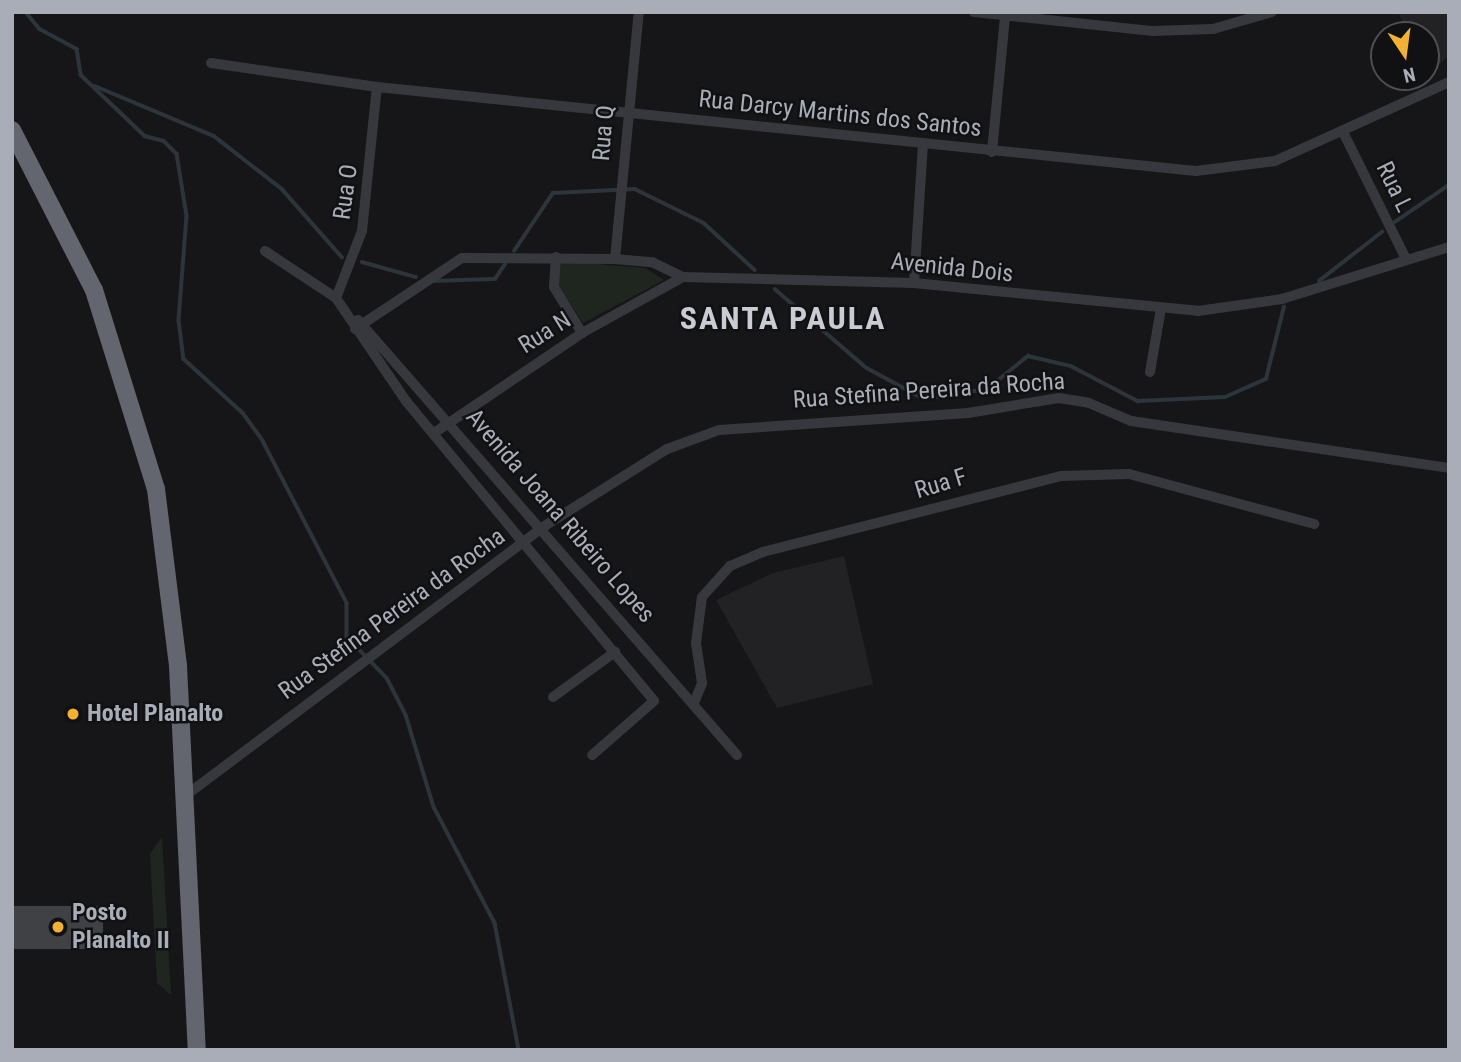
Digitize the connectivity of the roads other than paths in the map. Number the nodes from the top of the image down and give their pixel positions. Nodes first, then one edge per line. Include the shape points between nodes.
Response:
1 (639, 12) edge
2 (974, 12) edge
3 (1272, 12) edge
4 (1004, 16) junction
5 (211, 63) dead end
6 (1449, 82) edge
7 (377, 87) junction
8 (626, 111) junction
9 (12, 130) edge
10 (1344, 134) junction
11 (923, 144) junction
12 (992, 152) junction
13 (1449, 247) edge
14 (265, 251) dead end
15 (556, 257) junction
16 (615, 259) junction
17 (1406, 259) junction
18 (683, 277) junction
19 (914, 283) junction
20 (336, 298) junction
21 (1161, 308) junction
22 (358, 326) junction
23 (582, 333) junction
24 (1150, 372) dead end
25 (448, 420) junction
26 (434, 433) junction
27 (1449, 468) edge
28 (1314, 524) dead end
29 (543, 527) junction
30 (526, 544) junction
31 (615, 652) junction
32 (553, 697) dead end
33 (694, 703) junction
34 (592, 755) dead end
35 (737, 755) dead end
36 (185, 796) junction
37 (197, 1050) edge

1 - 8 street, Rua Q
2 - 4 street
3 - 4 street via 1213,29 1153,31
4 - 12 street
5 - 7 street, Rua Darcy Martins dos Santos
6 - 10 street, Rua Darcy Martins dos Santos
7 - 8 street, Rua Darcy Martins dos Santos
7 - 20 street, Rua O via 362,231
8 - 11 street, Rua Darcy Martins dos Santos
8 - 16 street, Rua Q
9 - 36 highway via 93,290 156,489 171,589
10 - 12 street, Rua Darcy Martins dos Santos via 1238,170
10 - 17 street, Rua L
11 - 12 street, Rua Darcy Martins dos Santos
11 - 19 street
13 - 17 street, Avenida Dois
14 - 20 street, Avenida Joana Ribeiro Lopes
15 - 16 street, Avenida Dois
15 - 22 street, Avenida Dois via 477,257 446,264
15 - 23 street via 554,287
16 - 18 street, Avenida Dois via 652,262
17 - 21 street, Avenida Dois via 1282,299 1225,310
18 - 19 street, Avenida Dois
18 - 23 street, Rua N
19 - 21 street, Avenida Dois
20 - 22 street, Avenida Joana Ribeiro Lopes
21 - 24 street
22 - 25 street, Avenida Joana Ribeiro Lopes
22 - 26 street, Avenida Joana Ribeiro Lopes
23 - 25 street, Rua N
25 - 26 street, Rua N
25 - 29 street, Avenida Joana Ribeiro Lopes
26 - 30 street, Avenida Joana Ribeiro Lopes
27 - 29 street, Rua Stefina Pereira da Rocha via 1131,421 1089,403 1059,398 968,413 719,430 667,449
28 - 33 street, Rua F via 1129,474 1060,476 764,552 722,572 702,597 696,643 702,683
29 - 30 street, Rua Stefina Pereira da Rocha
29 - 33 street, Avenida Joana Ribeiro Lopes
30 - 31 street, Avenida Joana Ribeiro Lopes
30 - 36 street, Rua Stefina Pereira da Rocha via 377,655 242,747
31 - 32 street
31 - 34 street, Avenida Joana Ribeiro Lopes via 654,701
33 - 35 street, Avenida Joana Ribeiro Lopes
36 - 37 highway

